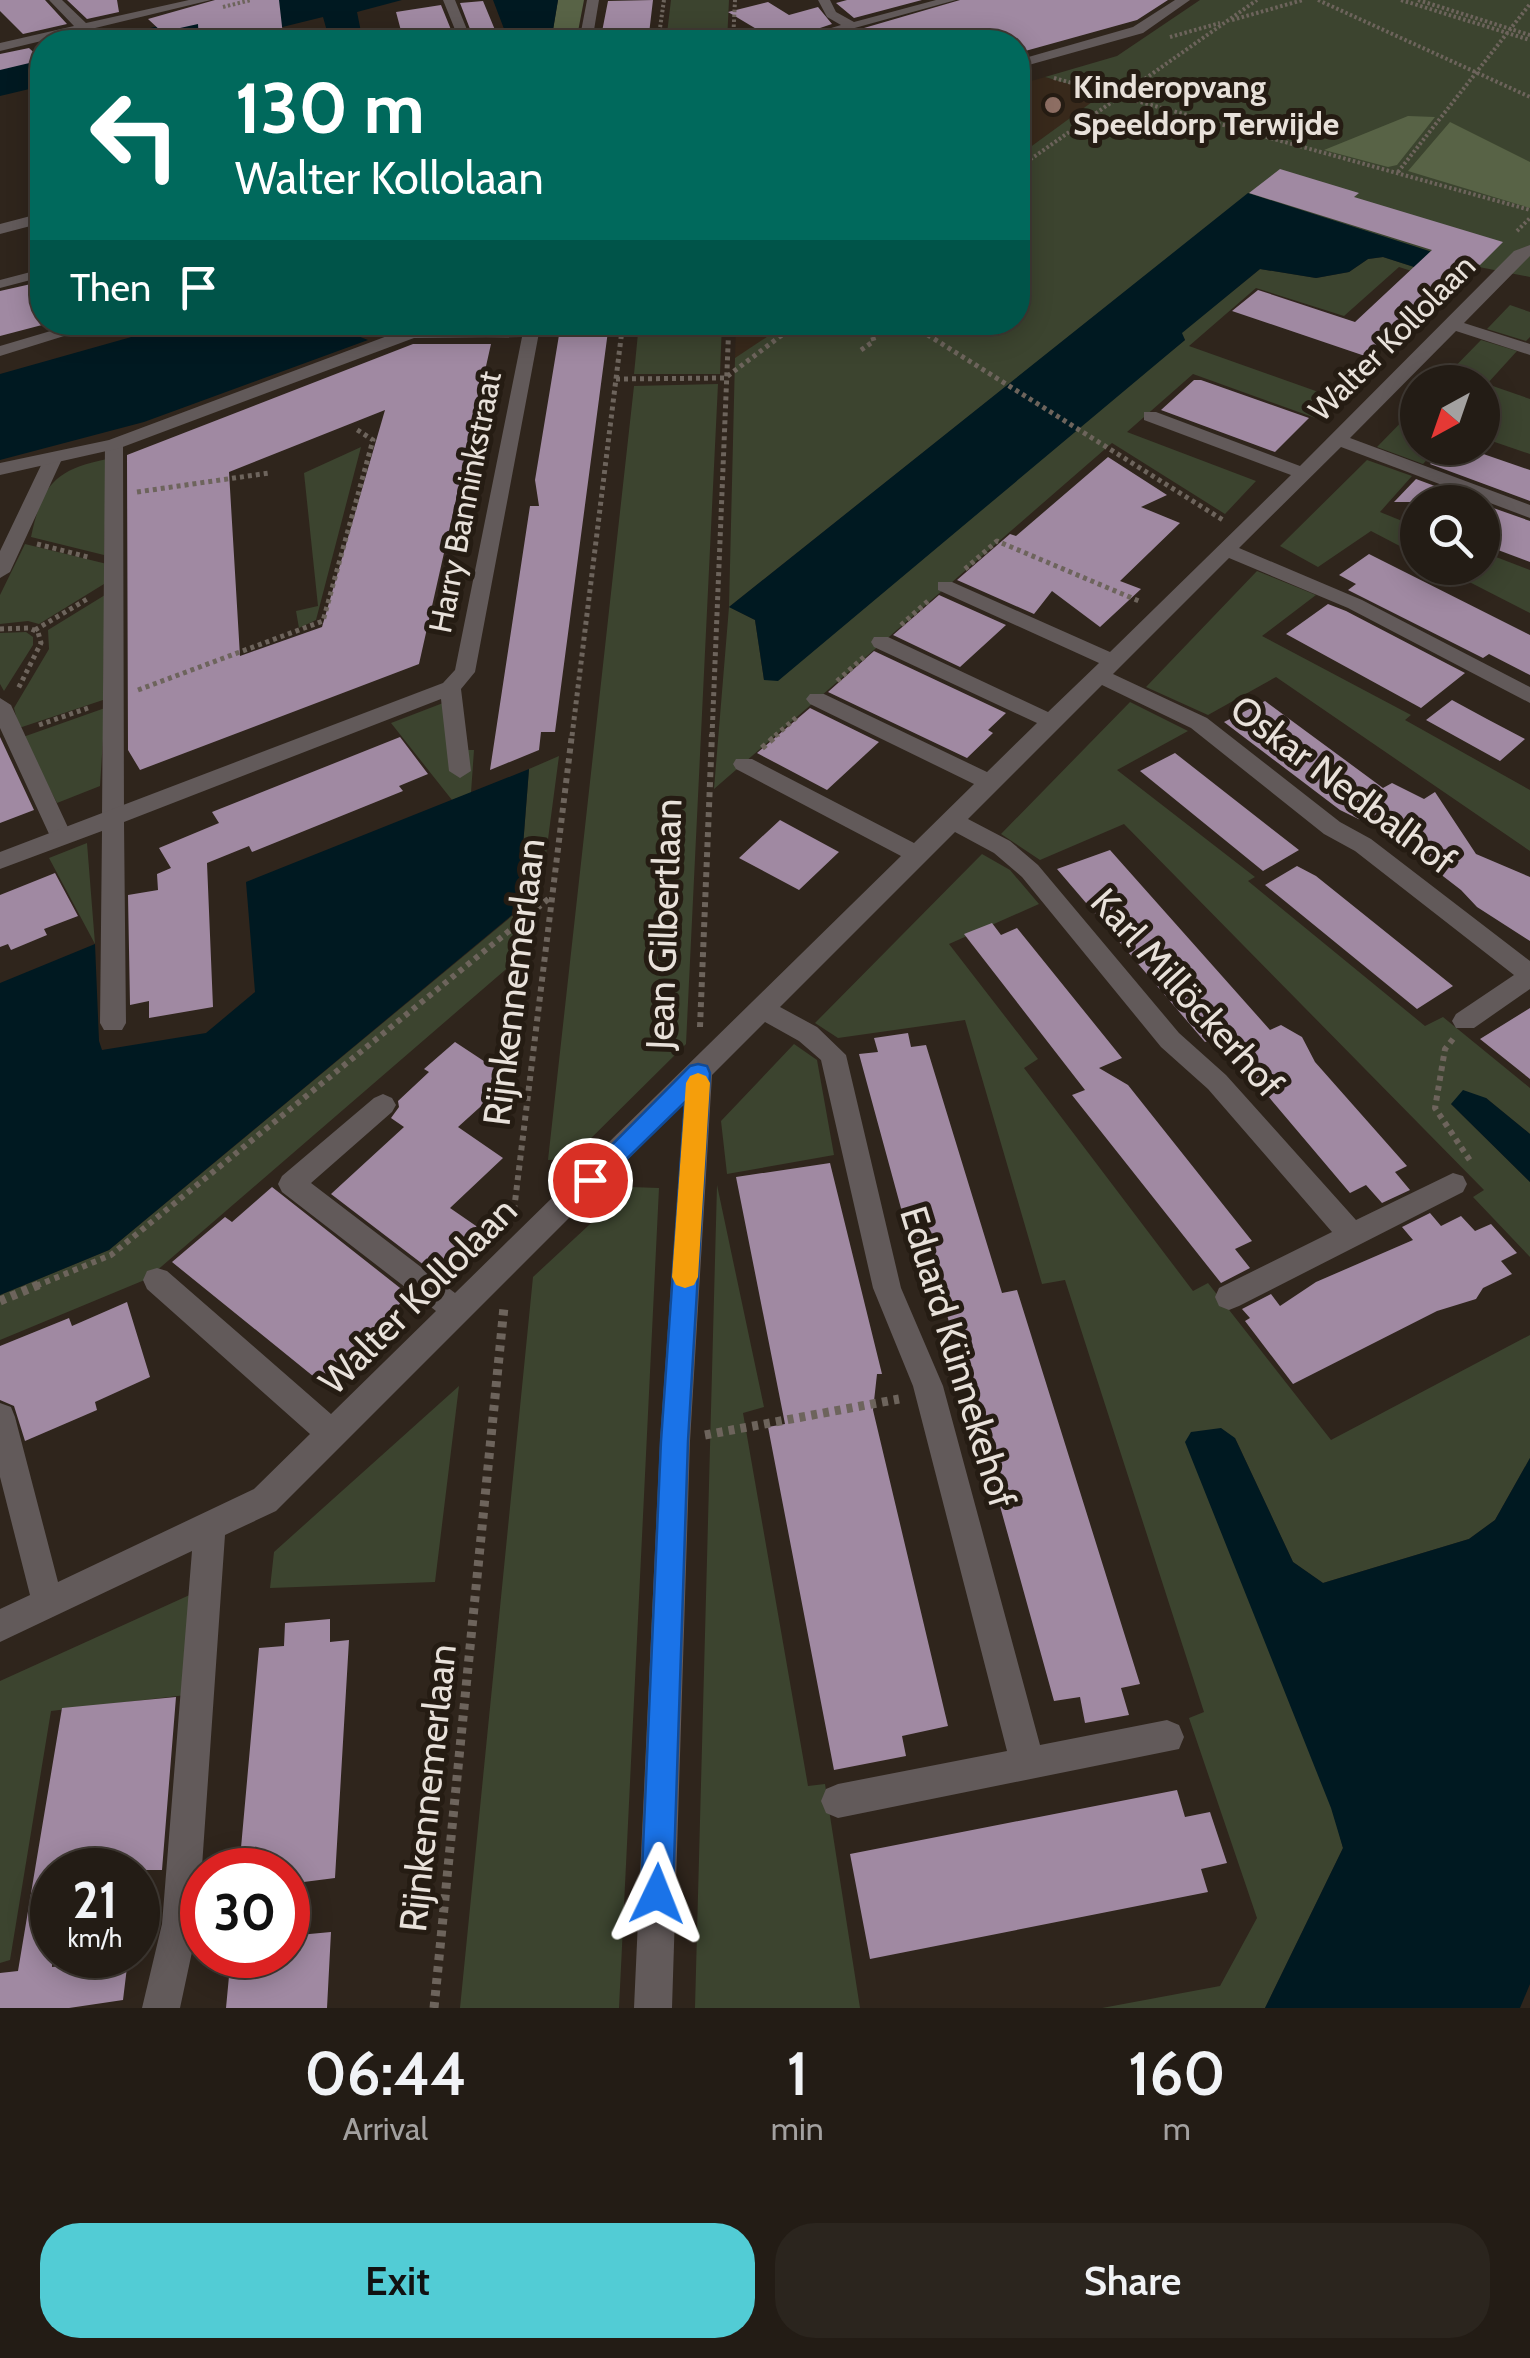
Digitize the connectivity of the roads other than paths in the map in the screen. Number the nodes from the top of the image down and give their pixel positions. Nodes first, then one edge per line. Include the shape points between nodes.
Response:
1 (55, 0) edge
2 (204, 0) edge
3 (449, 0) edge
4 (593, 0) edge
5 (824, 0) edge
6 (950, 0) edge
7 (1184, 0) edge
8 (852, 26) junction
9 (83, 28) junction
10 (74, 30) edge
11 (461, 30) edge
12 (587, 30) edge
13 (837, 30) edge
14 (30, 39) edge
15 (0, 46) edge
16 (1030, 61) edge
17 (30, 221) edge
18 (0, 229) edge
19 (1529, 250) edge
20 (30, 276) edge
21 (0, 284) edge
22 (1453, 325) junction
23 (56, 335) edge
24 (409, 335) edge
25 (530, 335) edge
26 (1530, 350) edge
27 (0, 351) edge
28 (1150, 416) dead end
29 (1337, 440) junction
30 (114, 444) junction
31 (53, 459) junction
32 (0, 470) edge
33 (1303, 473) junction
34 (1530, 512) edge
35 (1226, 550) junction
36 (0, 572) edge
37 (945, 586) road end
38 (881, 642) road end
39 (1106, 668) junction
40 (450, 688) junction
41 (1530, 696) edge
42 (816, 699) road end
43 (6, 718) edge
44 (1052, 722) junction
45 (744, 764) road end
46 (460, 771) dead end
47 (990, 783) junction
48 (113, 816) junction
49 (952, 821) junction
50 (61, 836) junction
51 (917, 855) junction
52 (0, 860) edge
53 (1530, 975) edge
54 (762, 1008) junction
55 (1465, 1022) road end
56 (113, 1023) dead end
57 (698, 1073) junction
58 (383, 1105) dead end
59 (1453, 1184) road end
60 (1351, 1234) junction
61 (157, 1280) dead end
62 (1228, 1297) dead end
63 (457, 1310) junction
64 (0, 1417) edge
65 (332, 1434) junction
66 (210, 1528) junction
67 (48, 1604) junction
68 (0, 1626) edge
69 (1168, 1738) dead end
70 (1028, 1765) junction
71 (838, 1801) dead end
72 (161, 2008) edge
73 (652, 2008) edge

1 - 9 street
2 - 9 street
3 - 11 street
4 - 12 street
5 - 8 street via 831,14
6 - 8 street
7 - 16 street via 1138,30
8 - 13 street
9 - 10 street
14 - 15 street
17 - 18 street
19 - 22 street, Walter Kollolaan
20 - 21 lane
22 - 26 street
22 - 29 street, Walter Kollolaan
23 - 27 street
24 - 30 street
25 - 40 street, Harry Banninkstraat via 465,672
28 - 33 street, Walter Kollolaan
29 - 33 street, Walter Kollolaan
29 - 34 street
30 - 31 street
30 - 48 street
31 - 32 street
31 - 36 street
33 - 35 street, Walter Kollolaan
35 - 39 street, Walter Kollolaan
35 - 41 street via 1355,604
37 - 39 street
38 - 44 street
39 - 44 street, Walter Kollolaan
39 - 53 street, Oskar Nedbalhof via 1199,723
40 - 46 street, Harry Banninkstraat
40 - 48 street, Harry Banninkstraat
42 - 47 street
43 - 50 street
44 - 47 street, Walter Kollolaan
45 - 51 street
47 - 49 street, Walter Kollolaan
48 - 50 street, Harry Banninkstraat
48 - 56 street
49 - 51 street, Walter Kollolaan
49 - 60 street, Karl Millöckerhof via 1030,871 1170,1040 1217,1082
50 - 52 street, Harry Banninkstraat
51 - 54 street, Walter Kollolaan
53 - 55 street, Oskar Nedbalhof
54 - 57 street, Walter Kollolaan
54 - 70 street, Eduard Künnekehof via 833,1056 887,1288 930,1393
57 - 63 street, Walter Kollolaan
57 - 73 street, Jean Gilbertlaan via 674,1441
58 - 63 street via 292,1184
59 - 60 street
60 - 62 street
61 - 65 street
63 - 65 street, Walter Kollolaan
64 - 67 street
65 - 66 street, Walter Kollolaan via 265,1500
66 - 67 street, Walter Kollolaan
66 - 72 street via 180,1924
67 - 68 street, Walter Kollolaan
69 - 70 street
70 - 71 street

